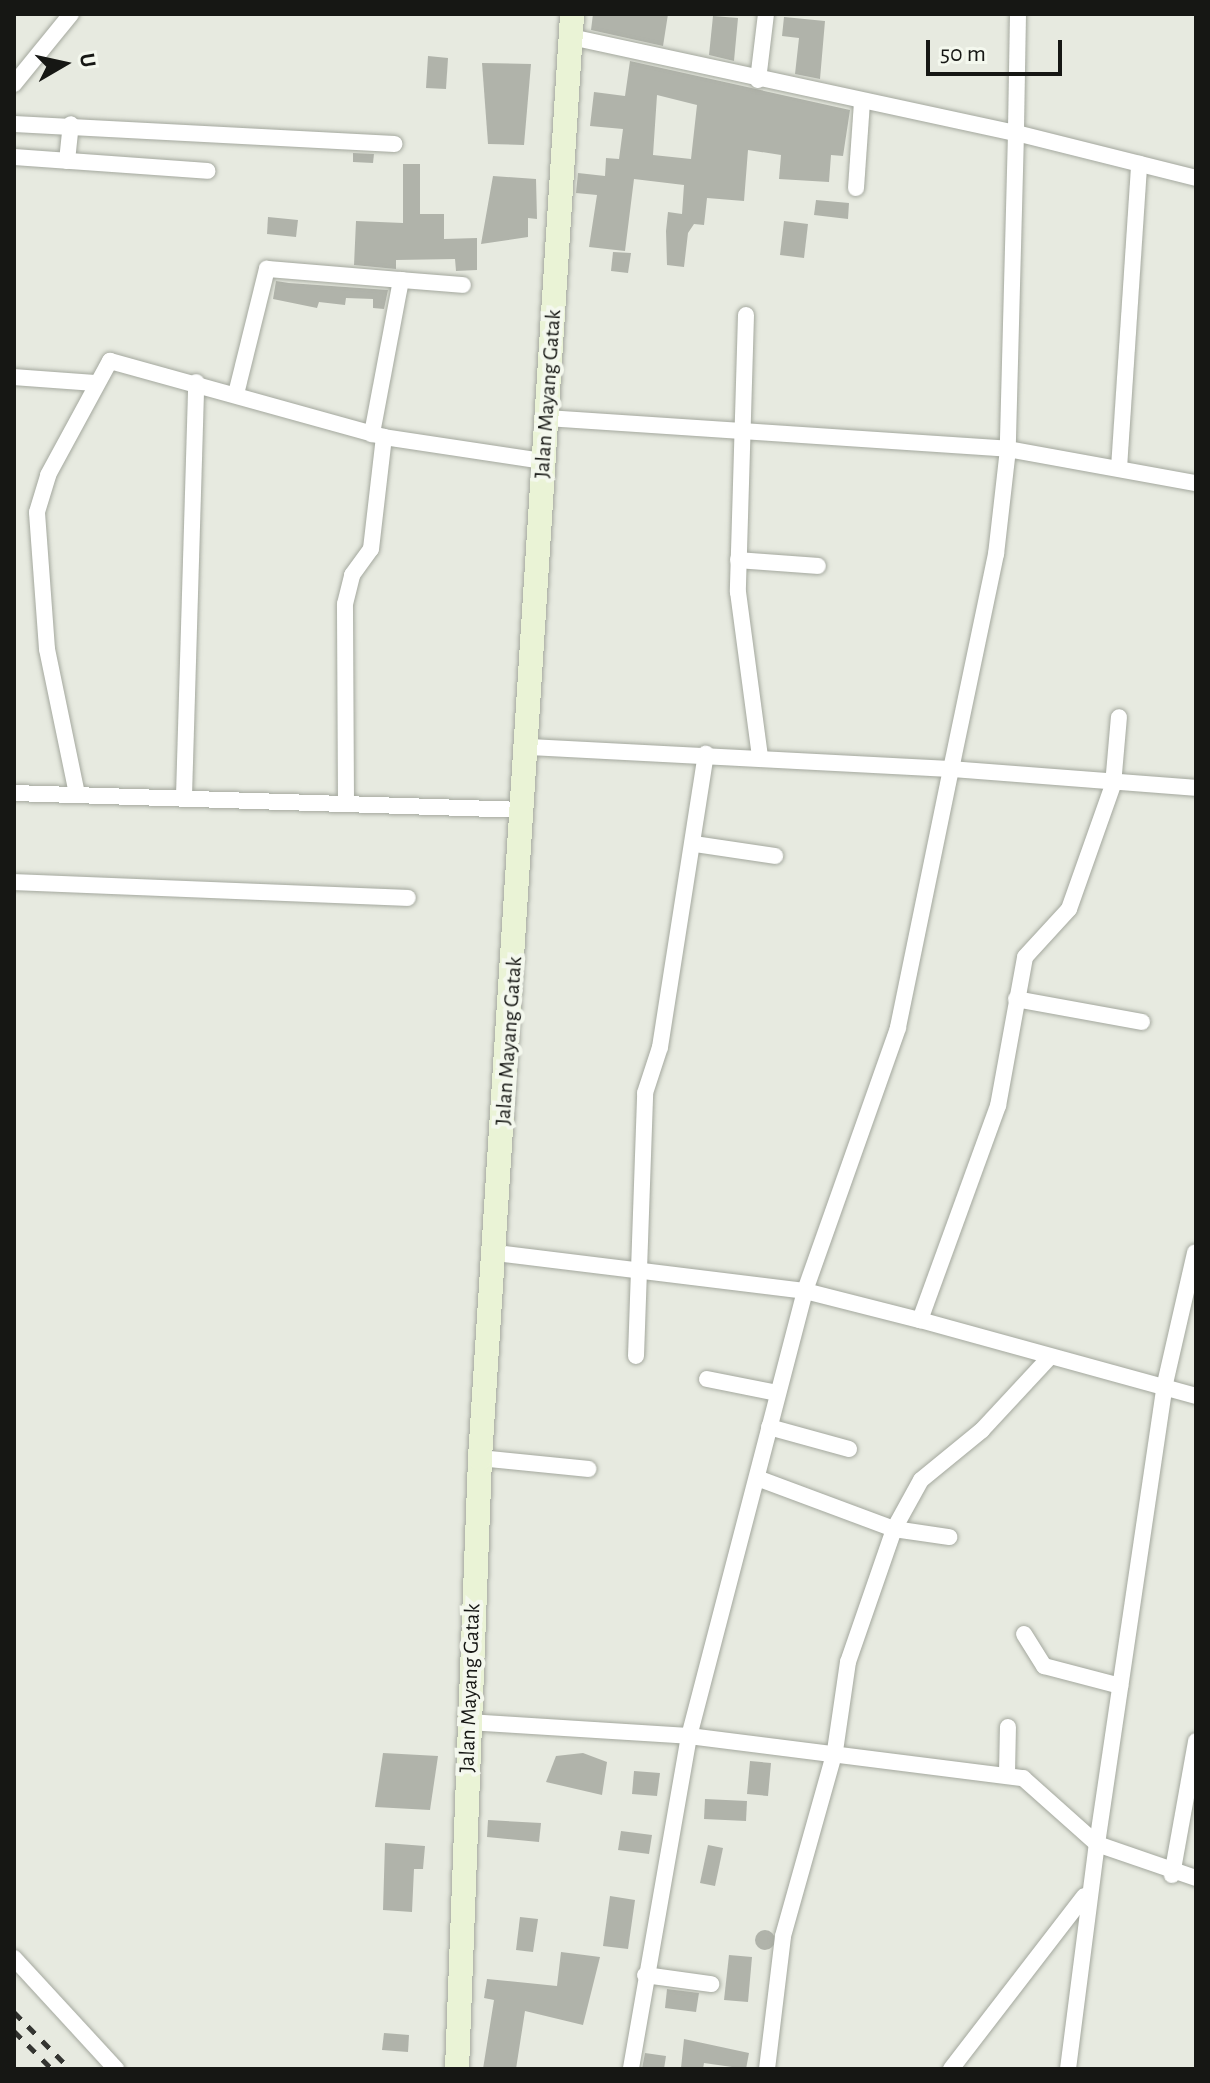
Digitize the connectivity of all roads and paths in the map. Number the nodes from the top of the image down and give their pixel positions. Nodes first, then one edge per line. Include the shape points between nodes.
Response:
1 (71, 14) edge
2 (766, 14) edge
3 (1018, 14) edge
4 (572, 26) edge
5 (758, 80) junction
6 (14, 84) edge
7 (862, 102) junction
8 (14, 124) edge
9 (71, 124) junction
10 (1016, 133) junction
11 (394, 144) dead end
12 (14, 157) edge
13 (1196, 160) edge
14 (67, 161) junction
15 (1139, 164) junction
16 (207, 171) dead end
17 (1194, 178) edge
18 (856, 188) dead end
19 (401, 280) junction
20 (463, 285) dead end
21 (746, 315) dead end
22 (14, 377) edge
23 (196, 382) junction
24 (94, 383) junction
25 (236, 394) junction
26 (547, 418) junction
27 (741, 430) junction
28 (378, 436) junction
29 (1008, 449) junction
30 (542, 461) junction
31 (1119, 468) junction
32 (1196, 483) edge
33 (738, 560) junction
34 (818, 566) dead end
35 (1119, 717) dead end
36 (528, 747) junction
37 (706, 754) junction
38 (760, 757) junction
39 (951, 769) junction
40 (1113, 785) junction
41 (1196, 788) edge
42 (14, 793) edge
43 (77, 794) junction
44 (184, 796) junction
45 (346, 802) junction
46 (524, 810) junction
47 (695, 844) junction
48 (775, 856) dead end
49 (14, 882) edge
50 (408, 898) dead end
51 (1016, 999) junction
52 (1142, 1022) dead end
53 (496, 1253) junction
54 (1195, 1253) edge
55 (636, 1268) junction
56 (805, 1291) junction
57 (920, 1320) junction
58 (636, 1356) dead end
59 (1054, 1361) junction
60 (707, 1379) dead end
61 (1164, 1388) junction
62 (777, 1393) junction
63 (1196, 1396) edge
64 (769, 1427) junction
65 (849, 1449) dead end
66 (480, 1458) junction
67 (588, 1469) dead end
68 (757, 1478) junction
69 (894, 1529) junction
70 (949, 1537) dead end
71 (1024, 1634) dead end
72 (1120, 1686) junction
73 (468, 1722) junction
74 (1008, 1727) dead end
75 (689, 1736) junction
76 (1196, 1741) edge
77 (835, 1751) junction
78 (1007, 1773) junction
79 (1097, 1844) junction
80 (1172, 1875) junction
81 (1196, 1878) edge
82 (1085, 1895) junction
83 (14, 1958) edge
84 (645, 1975) junction
85 (711, 1984) dead end
86 (116, 2069) edge
87 (457, 2069) edge
88 (631, 2069) edge
89 (767, 2069) edge
90 (951, 2069) edge
91 (1068, 2069) edge

1 - 6 street
2 - 5 street
3 - 10 street
4 - 5 street
4 - 26 street, Jalan Mayang Gatak
5 - 7 street
7 - 10 street
7 - 18 street
8 - 9 street
9 - 11 street
9 - 14 street
10 - 15 street
10 - 29 street
12 - 14 street
13 - 17 street
14 - 16 street
15 - 17 street
15 - 31 street
19 - 20 street
19 - 25 street via 267,269
19 - 28 street
21 - 27 street
22 - 24 street
23 - 24 street via 117,359
23 - 25 street
23 - 44 street
24 - 43 street via 37,512 47,649
25 - 28 street
26 - 27 street
26 - 30 street, Jalan Mayang Gatak
27 - 29 street
27 - 33 street
28 - 30 street
28 - 45 street via 371,549 346,596
29 - 31 street
29 - 39 street via 996,554
30 - 36 street, Jalan Mayang Gatak
31 - 32 street
33 - 34 street
33 - 38 street
35 - 40 street
36 - 37 street
36 - 46 street, Jalan Mayang Gatak
37 - 38 street
37 - 47 street
38 - 39 street
39 - 40 street
39 - 56 street via 898,1028
40 - 41 street
40 - 51 street via 1069,909 1033,942
42 - 43 street
43 - 44 street
44 - 45 street
45 - 46 street
46 - 53 street, Jalan Mayang Gatak
47 - 48 street
47 - 55 street via 660,1047 645,1093
49 - 50 street
51 - 52 street
51 - 57 street via 998,1106
53 - 55 street
53 - 66 street, Jalan Mayang Gatak
54 - 61 street
55 - 56 street
55 - 58 street
56 - 57 street
56 - 62 street
57 - 59 street
59 - 61 street
59 - 69 street via 921,1480
60 - 62 street
61 - 63 street
61 - 72 street
62 - 64 street
64 - 65 street
64 - 68 street
66 - 67 street
66 - 73 street, Jalan Mayang Gatak
68 - 69 street
68 - 75 street
69 - 70 street
69 - 77 street via 848,1662
71 - 72 street via 1044,1666
72 - 79 street
73 - 75 street
73 - 87 street, Jalan Mayang Gatak
74 - 78 street
75 - 77 street
75 - 84 street
76 - 80 street
77 - 78 street
77 - 89 street via 783,1936
78 - 79 street via 1032,1783
79 - 80 street
79 - 82 street
80 - 81 street
82 - 90 street
82 - 91 street
83 - 86 street
84 - 85 street
84 - 88 street

